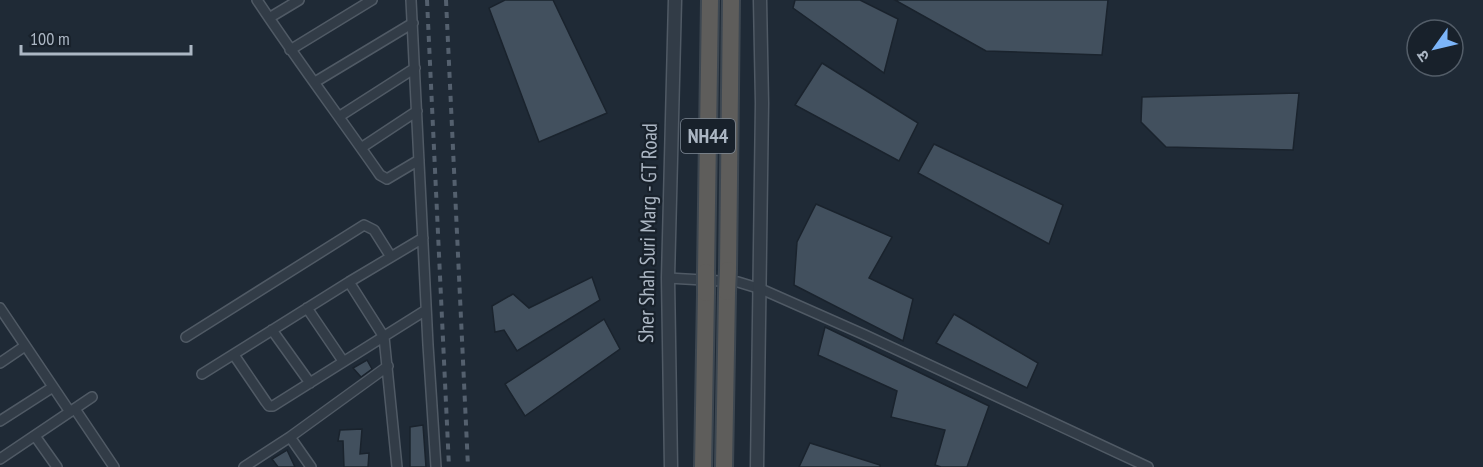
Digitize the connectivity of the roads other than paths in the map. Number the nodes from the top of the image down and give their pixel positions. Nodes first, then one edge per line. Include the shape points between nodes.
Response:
1 (257, 0) edge
2 (299, 0) edge
3 (372, 0) edge
4 (411, 0) edge
5 (675, 0) edge
6 (710, 0) edge
7 (732, 0) edge
8 (760, 0) edge
9 (269, 18) junction
10 (412, 23) junction
11 (290, 50) junction
12 (414, 68) junction
13 (315, 82) junction
14 (417, 111) junction
15 (340, 116) junction
16 (361, 148) junction
17 (419, 160) junction
18 (423, 238) junction
19 (391, 257) junction
20 (668, 279) junction
21 (349, 282) junction
22 (761, 289) junction
23 (0, 308) edge
24 (308, 308) junction
25 (426, 310) junction
26 (272, 330) junction
27 (186, 337) dead end
28 (384, 337) junction
29 (26, 346) junction
30 (234, 355) junction
31 (343, 361) junction
32 (0, 363) edge
33 (388, 366) junction
34 (202, 374) dead end
35 (310, 383) junction
36 (53, 387) junction
37 (92, 397) dead end
38 (73, 410) junction
39 (0, 421) edge
40 (35, 436) junction
41 (290, 437) junction
42 (0, 459) edge
43 (57, 467) edge
44 (114, 467) edge
45 (244, 467) edge
46 (311, 467) edge
47 (397, 467) edge
48 (436, 467) edge
49 (671, 467) edge
50 (703, 467) edge
51 (724, 467) edge
52 (757, 467) edge
53 (1148, 467) edge

1 - 9 street
2 - 9 street
3 - 11 street
4 - 10 street
5 - 20 street, Sher Shah Suri Marg - GT Road
6 - 50 highway, NH44, bridge
7 - 51 highway, NH44, bridge
8 - 22 street
9 - 11 street
10 - 12 street
10 - 13 street
11 - 13 street
12 - 14 street
12 - 15 street
13 - 15 street
14 - 16 street
14 - 17 street
15 - 16 street
16 - 17 street via 383,178
17 - 18 street
18 - 19 street
18 - 25 street
19 - 21 street
19 - 27 street via 374,230 364,225
20 - 22 street via 738,282
20 - 49 street, Sher Shah Suri Marg - GT Road
21 - 24 street
21 - 28 street
22 - 52 street
22 - 53 street
23 - 29 street
24 - 26 street
24 - 31 street
25 - 28 street
25 - 48 street
26 - 30 street
26 - 35 street
28 - 31 street
28 - 33 street
29 - 32 street
29 - 36 street
30 - 34 street
30 - 35 street via 269,406 279,404
31 - 35 street
33 - 41 street
33 - 47 street
36 - 38 street
36 - 39 street
37 - 38 street
38 - 40 street
38 - 44 street
40 - 42 street
40 - 43 street
41 - 45 street
41 - 46 street

